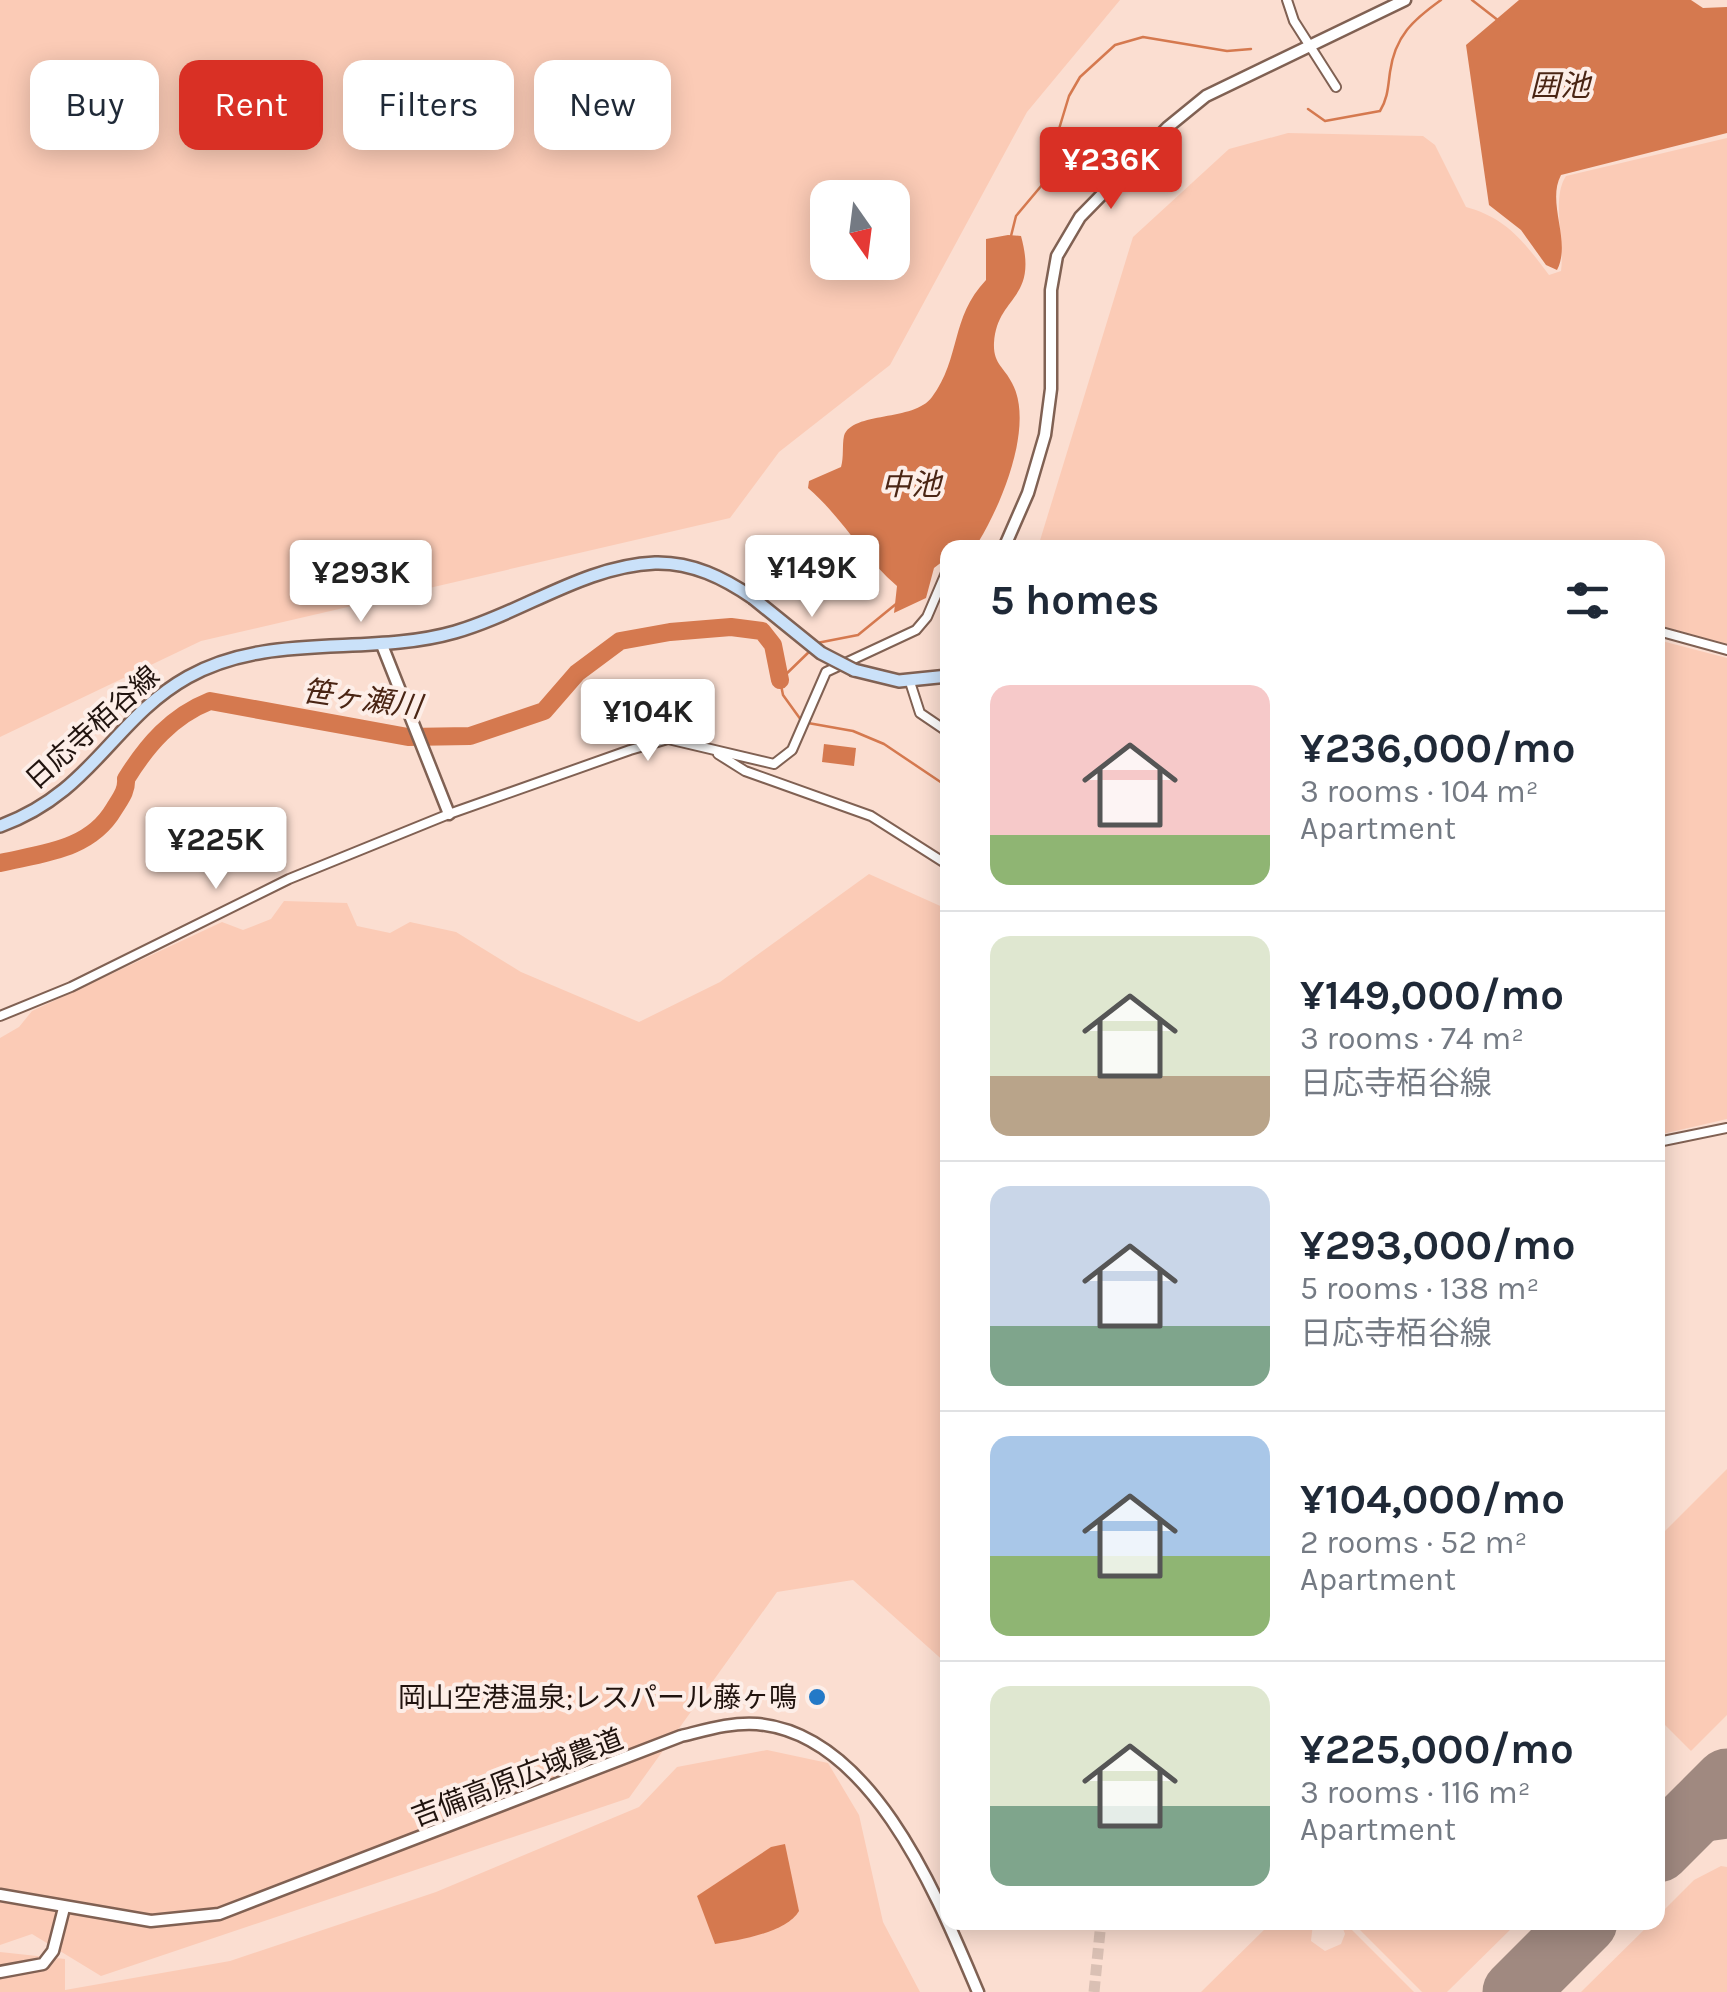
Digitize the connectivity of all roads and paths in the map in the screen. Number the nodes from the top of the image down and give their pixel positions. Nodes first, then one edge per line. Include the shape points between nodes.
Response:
1 (1287, 0) edge
2 (1405, 0) edge
3 (1309, 44) junction
4 (1336, 87) dead end
5 (1007, 540) edge
6 (940, 586) edge
7 (1665, 633) edge
8 (382, 645) junction
9 (1727, 650) edge
10 (940, 677) edge
11 (910, 682) junction
12 (940, 727) edge
13 (710, 749) junction
14 (449, 814) junction
15 (0, 826) edge
16 (940, 861) edge
17 (0, 1016) edge
18 (1727, 1128) edge
19 (1665, 1141) edge
20 (0, 1895) edge
21 (64, 1908) junction
22 (940, 1915) edge
23 (947, 1930) edge
24 (0, 1972) edge
25 (978, 1992) edge

1 - 3 street
2 - 3 street
3 - 4 street
3 - 5 street via 1234,79 1184,112 1067,237 1050,301 1045,435
6 - 13 street via 923,624 826,672 792,750 774,764
7 - 9 street
8 - 11 main road, 日応寺栢谷線, bridge via 456,632 642,564 702,570 854,670
8 - 14 street
8 - 15 main road, 日応寺栢谷線 via 280,649 221,662 187,678 66,792
10 - 11 main road, 日応寺栢谷線
11 - 12 street via 920,714
13 - 14 street via 668,739
13 - 16 street via 745,771 870,816
14 - 17 street via 272,887
18 - 19 street
20 - 21 street, 吉備高原広域農道
21 - 22 street, 吉備高原広域農道 via 150,1921 219,1914 681,1736 755,1724 800,1734 846,1761 898,1830
21 - 24 street via 43,1964
23 - 25 street, 吉備高原広域農道

